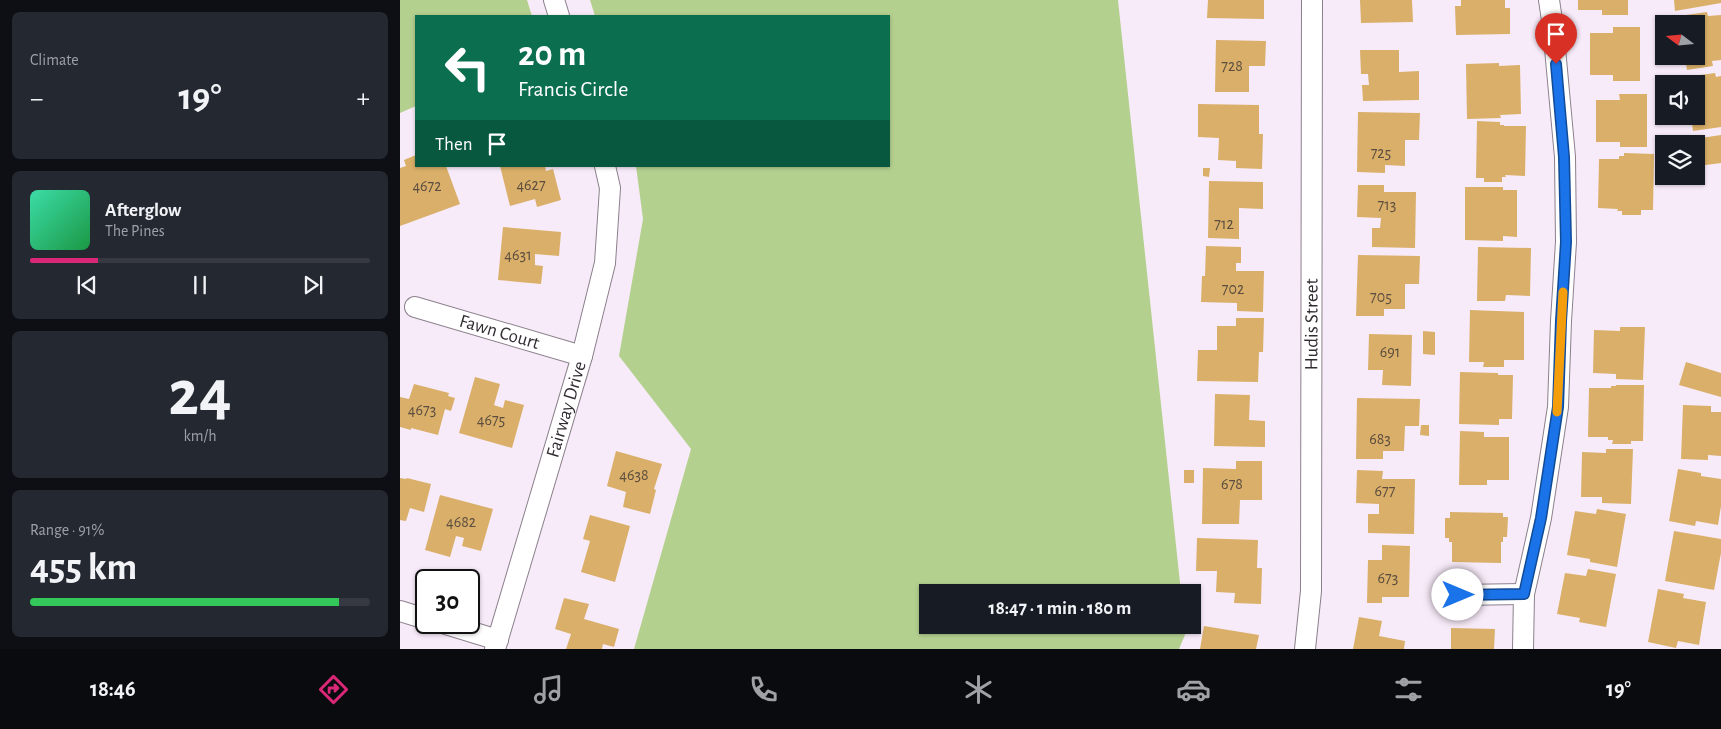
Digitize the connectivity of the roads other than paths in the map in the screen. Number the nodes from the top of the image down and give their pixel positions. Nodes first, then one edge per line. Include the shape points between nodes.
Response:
1 (554, 0) edge
2 (1312, 0) edge
3 (1549, 0) edge
4 (559, 15) edge
5 (605, 167) edge
6 (415, 307) dead end
7 (582, 356) junction
8 (1524, 594) junction
9 (1458, 595) dead end
10 (400, 611) edge
11 (415, 616) edge
12 (469, 634) edge
13 (497, 645) edge
14 (1305, 649) edge
15 (1523, 649) edge

1 - 4 street
2 - 14 street, Hudis Street via 1311,591
3 - 8 street via 1564,157 1566,242 1558,407 1541,518
5 - 7 street, Fairway Drive via 610,188 605,263
6 - 7 street, Fawn Court
7 - 13 street, Fairway Drive
8 - 9 street
8 - 15 street
10 - 11 street
12 - 13 street

